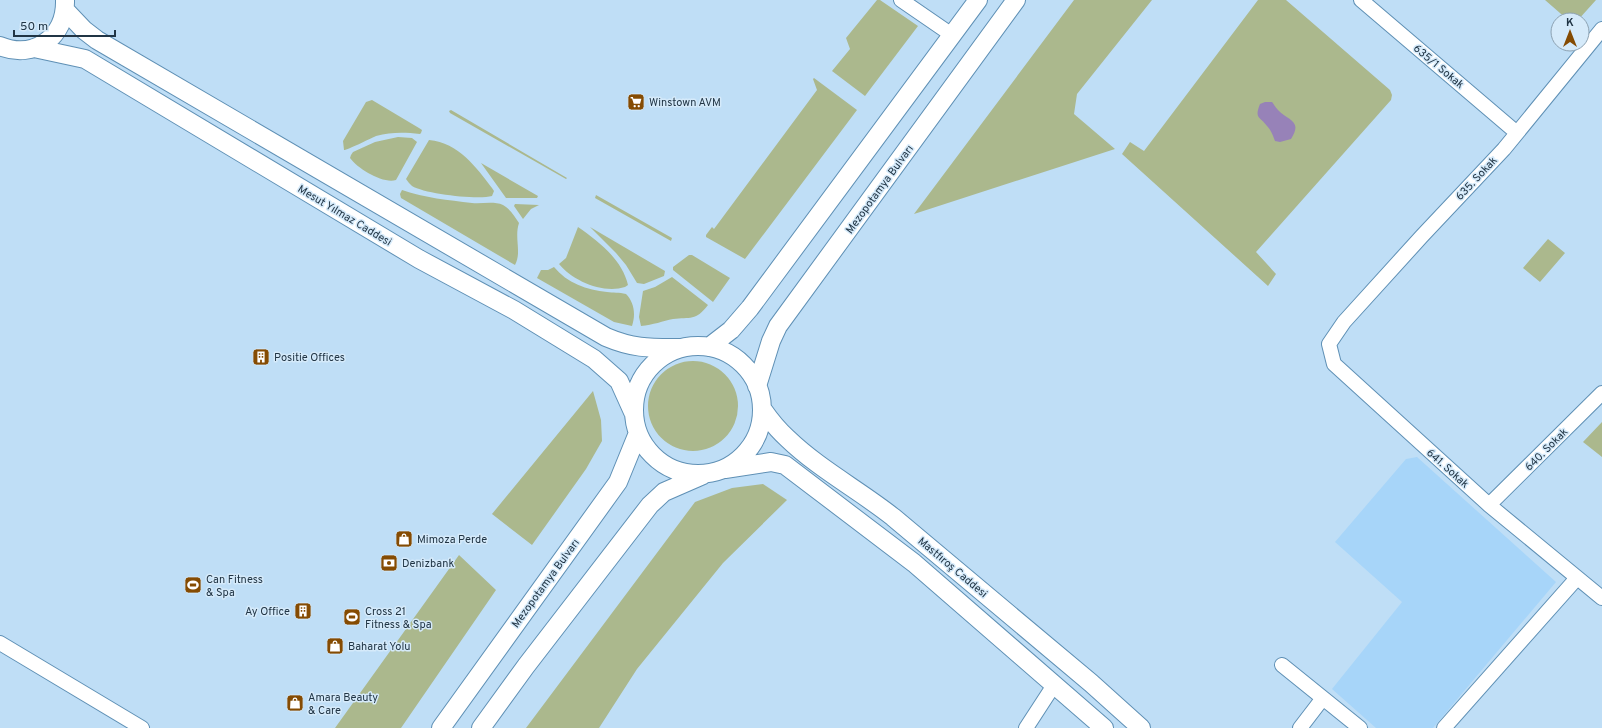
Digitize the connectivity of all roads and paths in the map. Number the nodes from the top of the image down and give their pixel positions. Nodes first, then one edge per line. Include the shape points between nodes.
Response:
1 (901, 0) edge
2 (978, 0) edge
3 (1016, 0) edge
4 (1361, 0) edge
5 (65, 5) edge
6 (1602, 30) edge
7 (952, 35) junction
8 (34, 48) junction
9 (4, 51) edge
10 (1517, 133) junction
11 (1344, 322) joint
12 (709, 347) junction
13 (680, 348) junction
14 (757, 386) junction
15 (1602, 393) edge
16 (763, 410) junction
17 (634, 412) junction
18 (638, 433) junction
19 (725, 469) junction
20 (705, 474) junction
21 (1489, 505) junction
22 (1577, 578) junction
23 (1602, 598) edge
24 (0, 643) edge
25 (1282, 665) dead end
26 (1054, 685) junction
27 (1323, 698) junction
28 (142, 728) edge
29 (441, 728) edge
30 (481, 728) edge
31 (1026, 728) edge
32 (1104, 728) edge
33 (1141, 728) edge
34 (1300, 728) edge
35 (1360, 728) edge
36 (1444, 728) edge

1 - 7 street
2 - 7 main road
3 - 14 main road, Mezopotamya Bulvarı via 778,326
4 - 10 street, 635/1 Sokak
5 - 8 main road via 62,23 54,35 44,44
5 - 13 main road via 84,30 97,40 606,337 640,348
6 - 10 street, 635. Sokak
7 - 12 main road via 750,308 731,330
8 - 9 main road
8 - 17 main road, Mesut Yılmaz Caddesi via 85,59 419,259 514,310 594,358 619,381
10 - 11 street, 635. Sokak
11 - 21 street, 641. Sokak via 1329,344 1334,364
12 - 13 main road
12 - 14 main road via 721,350 738,360 752,374
13 - 17 main road via 661,357 646,372 636,391
14 - 16 main road
15 - 21 street, 640. Sokak
16 - 19 main road via 760,428 753,445 741,459
16 - 33 main road, Mastfıroş Caddesi via 787,438 893,517
17 - 18 main road
18 - 20 main road via 648,451 664,465 684,473
18 - 29 main road, Mezopotamya Bulvarı via 618,482
19 - 20 main road
19 - 26 main road, Mastfıroş Caddesi via 771,462 785,465 914,563
20 - 30 main road via 664,492 650,504
21 - 22 street, 641. Sokak
22 - 23 street, 641. Sokak
22 - 36 street
24 - 28 street
25 - 27 street
26 - 31 street
26 - 32 main road, Mastfıroş Caddesi
27 - 34 street
27 - 35 street

